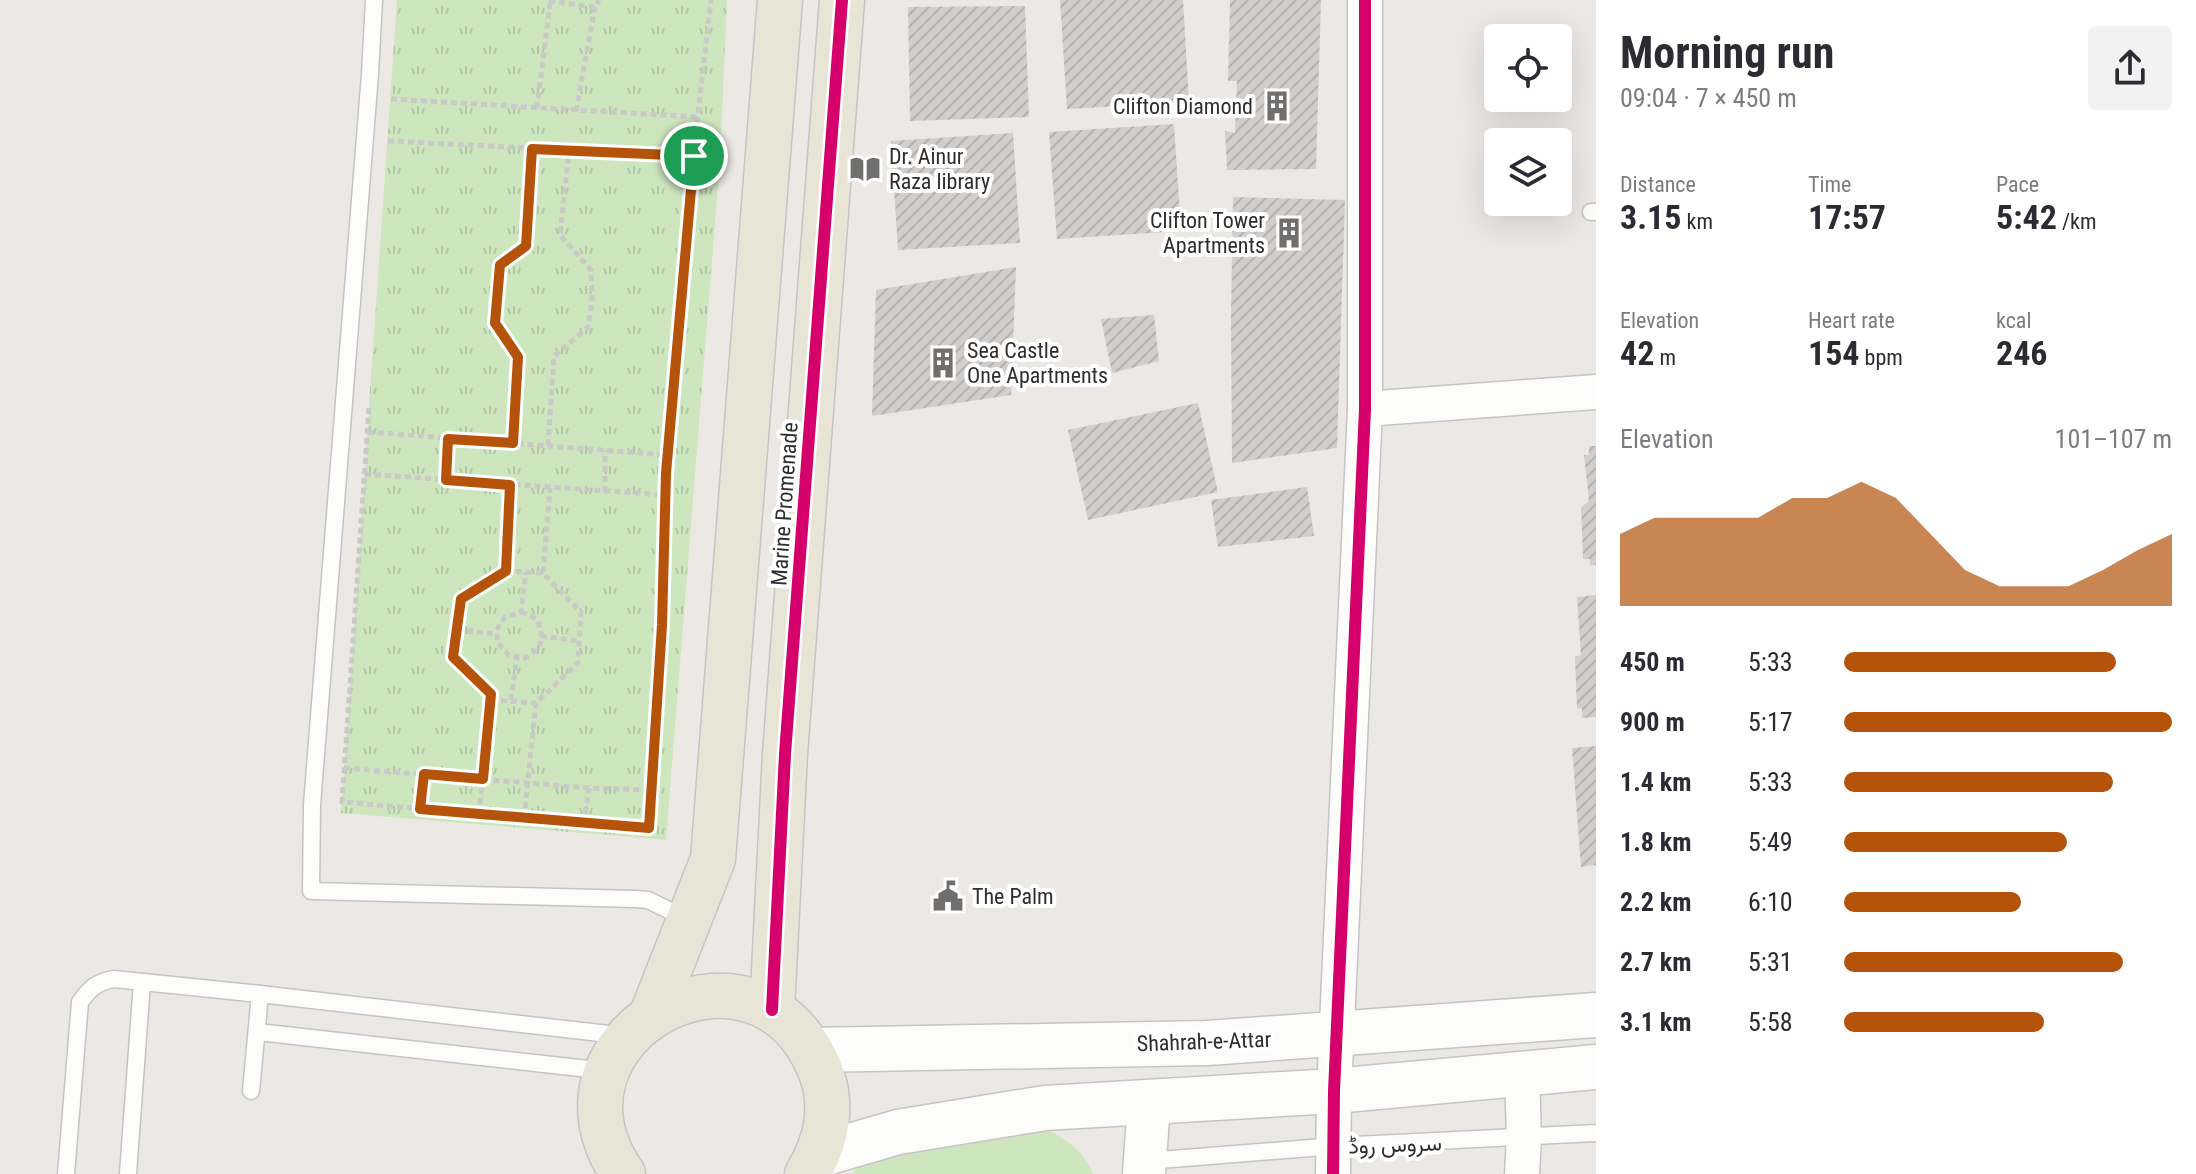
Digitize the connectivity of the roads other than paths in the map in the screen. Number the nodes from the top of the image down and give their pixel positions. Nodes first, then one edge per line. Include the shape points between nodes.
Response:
1 (374, 0) edge
2 (780, 0) edge
3 (842, 0) edge
4 (1365, 0) edge
5 (1596, 392) edge
6 (1365, 409) junction
7 (689, 920) junction
8 (142, 982) junction
9 (260, 994) junction
10 (772, 1010) junction
11 (1596, 1015) edge
12 (258, 1032) junction
13 (1337, 1035) junction
14 (629, 1040) junction
15 (812, 1050) junction
16 (1596, 1067) edge
17 (1522, 1073) junction
18 (251, 1091) dead end
19 (1334, 1091) junction
20 (1149, 1103) junction
21 (1596, 1133) edge
22 (1524, 1138) junction
23 (1334, 1160) edge
24 (813, 1165) edge
25 (1145, 1168) edge
26 (66, 1174) edge
27 (128, 1174) edge
28 (623, 1174) edge
29 (1522, 1174) edge

1 - 7 lane via 312,805 311,891 635,899
2 - 7 main road, Marine Promenade via 713,859
3 - 10 main road, Marine Promenade via 785,754
4 - 6 street
5 - 6 street
6 - 13 street
7 - 14 main road, Marine Promenade
8 - 9 lane
8 - 26 lane via 100,982 80,1002
8 - 27 lane
9 - 12 lane
9 - 14 lane
10 - 14 main road via 712,995 681,1000
10 - 15 main road
11 - 13 main road, Shahrah-e-Attar
12 - 14 lane
12 - 18 lane
13 - 15 main road, Shahrah-e-Attar via 1207,1043
13 - 19 street
14 - 28 main road, Marine Promenade via 602,1100 603,1129
15 - 24 main road via 825,1083 828,1120
16 - 17 main road
17 - 19 main road
17 - 22 street
19 - 20 main road
19 - 23 street
20 - 24 main road via 1045,1108 898,1132
20 - 25 street
21 - 22 lane, سروس روڈ
22 - 23 lane, سروس روڈ
22 - 29 street
23 - 25 lane, سروس روڈ

